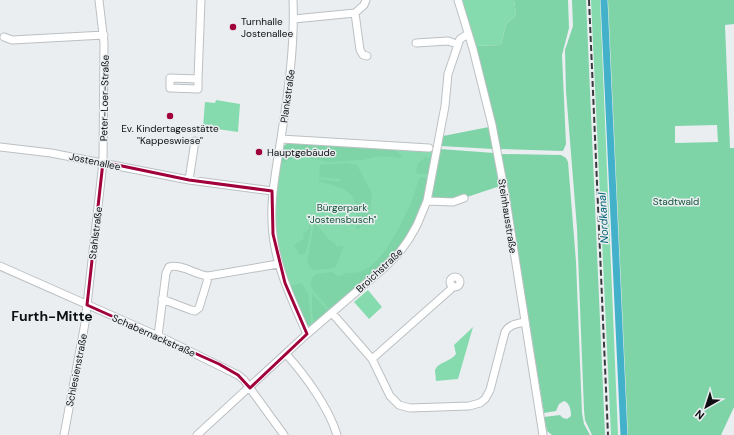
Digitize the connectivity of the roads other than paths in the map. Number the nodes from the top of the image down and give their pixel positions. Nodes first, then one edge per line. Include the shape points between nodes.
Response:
1 (99, 0) edge
2 (201, 0) edge
3 (293, 0) edge
4 (366, 0) edge
5 (458, 0) edge
6 (355, 13) junction
7 (294, 19) junction
8 (468, 34) junction
9 (104, 35) junction
10 (4, 37) dead end
11 (416, 42) dead end
12 (458, 44) junction
13 (367, 56) dead end
14 (198, 80) dead end
15 (281, 139) junction
16 (194, 141) dead end
17 (0, 147) edge
18 (429, 148) dead end
19 (103, 162) junction
20 (189, 180) junction
21 (272, 191) junction
22 (464, 198) dead end
23 (427, 201) junction
24 (278, 264) junction
25 (0, 266) edge
26 (208, 276) junction
27 (453, 286) dead end
28 (162, 299) junction
29 (87, 305) junction
30 (332, 313) junction
31 (525, 322) junction
32 (307, 334) junction
33 (158, 336) junction
34 (286, 354) junction
35 (372, 359) junction
36 (250, 388) junction
37 (64, 435) edge
38 (197, 435) edge
39 (284, 435) edge
40 (337, 435) edge
41 (543, 435) edge

1 - 9 street, Peter-Loer-Straße
2 - 14 street
3 - 7 street, Plankstraße
4 - 6 street
5 - 8 street, Steinhausstraße
6 - 7 street
6 - 13 street via 360,50
7 - 15 street, Plankstraße
8 - 12 street, Broichstraße via 460,39
8 - 31 street, Steinhausstraße via 492,125
9 - 10 street via 12,40
9 - 19 street, Peter-Loer-Straße
11 - 12 street via 448,40
12 - 23 street, Broichstraße via 448,74 445,106
15 - 18 street
15 - 21 street, Plankstraße
16 - 20 street
17 - 19 street, Jostenallee via 51,152
19 - 20 street, Jostenallee
19 - 29 street, Stahlstraße
20 - 21 street, Jostenallee
21 - 24 street, Plankstraße via 273,234
22 - 23 street via 453,202
23 - 30 street, Broichstraße via 410,239 399,253
24 - 26 street
24 - 32 street, Plankstraße
25 - 29 street, Schabernackstraße
26 - 28 street via 199,308 195,311
26 - 28 street via 175,266 169,267
27 - 35 street
28 - 33 street
29 - 33 street, Schabernackstraße
29 - 37 street, Schlesienstraße
30 - 32 street, Broichstraße
30 - 35 street
31 - 35 street via 508,327 490,390 485,400 475,405 410,408 399,405 390,396
31 - 41 street, Steinhausstraße
32 - 34 street, Broichstraße
33 - 36 street, Schabernackstraße via 238,374
34 - 36 street, Broichstraße
34 - 40 street via 316,394
36 - 38 street, Broichstraße
36 - 39 street, Schabernackstraße

